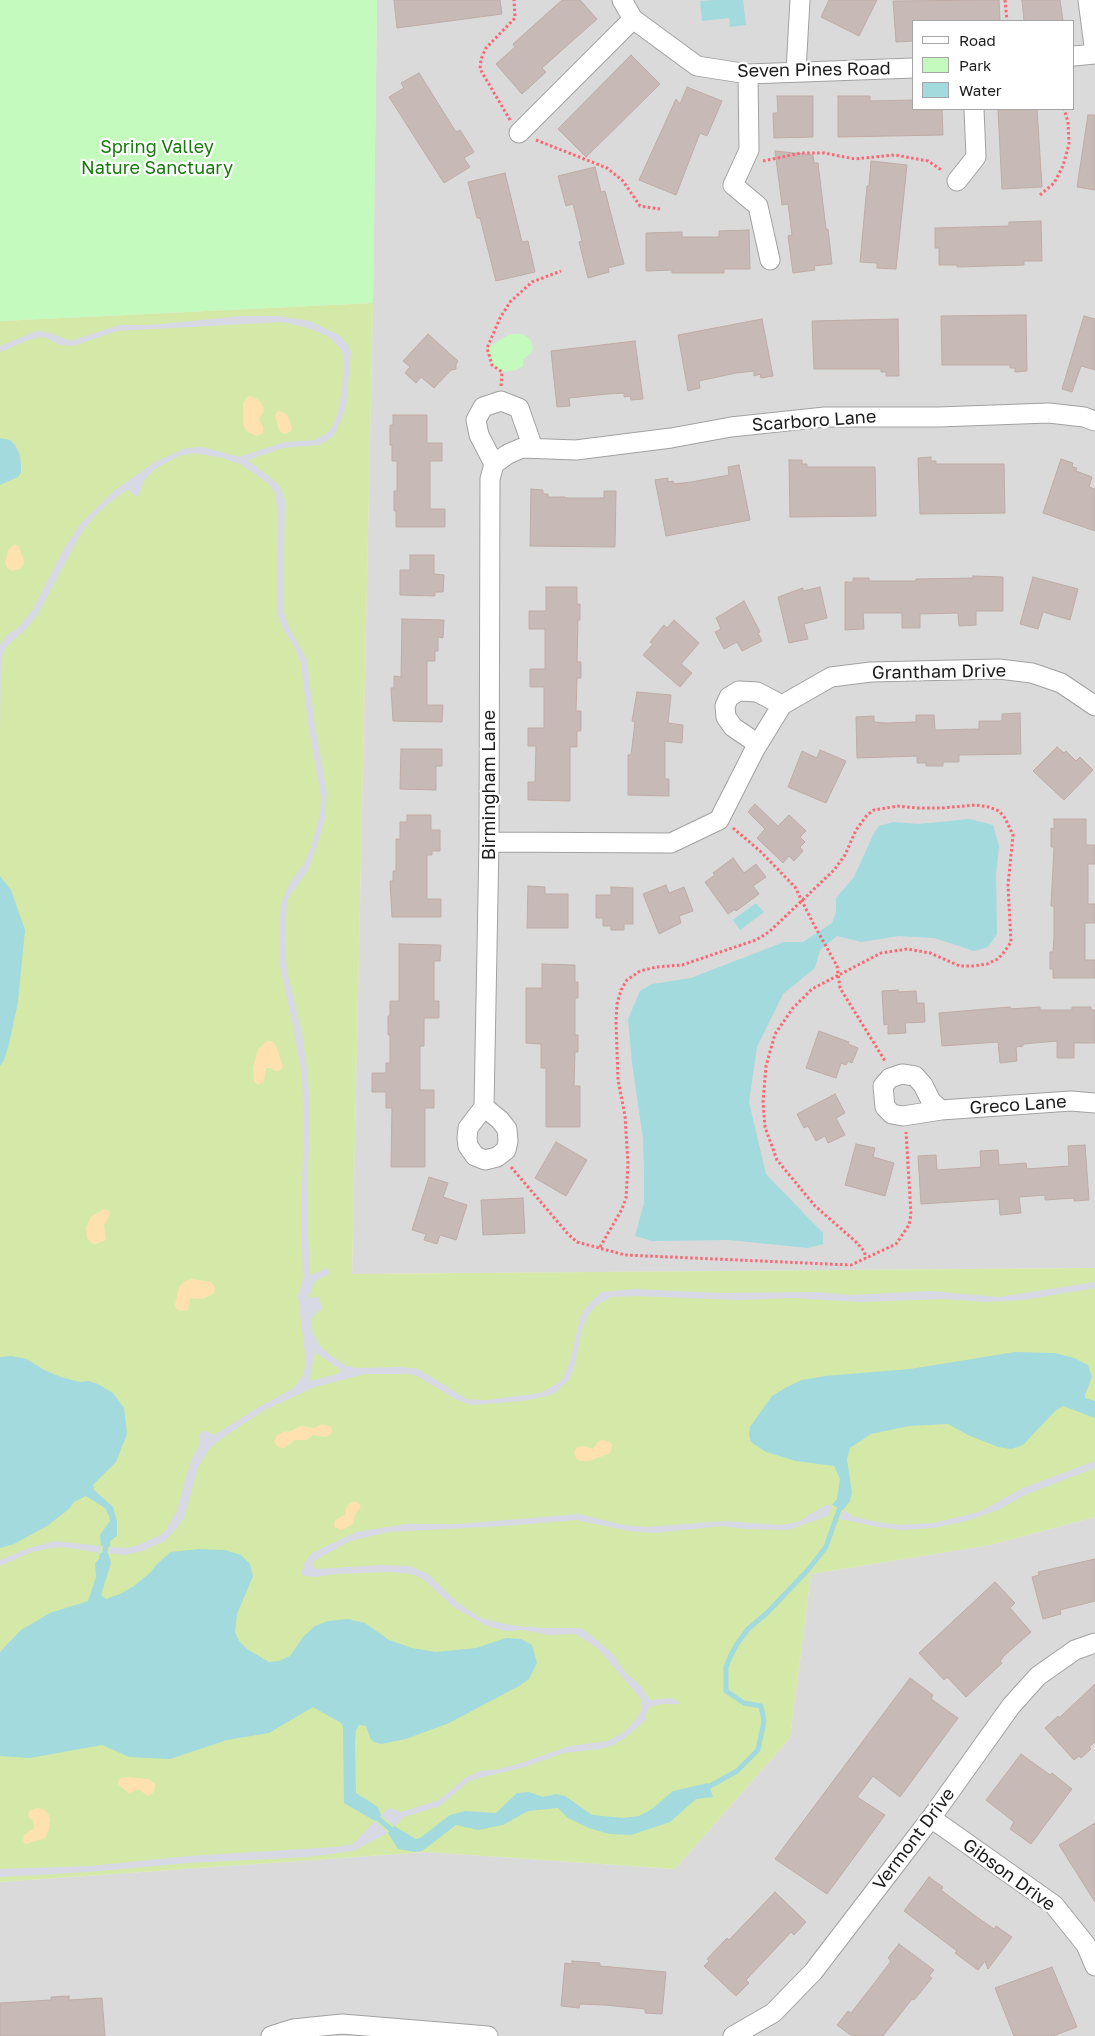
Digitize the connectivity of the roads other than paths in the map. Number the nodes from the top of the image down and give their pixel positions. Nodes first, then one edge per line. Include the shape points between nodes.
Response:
1 (622, 0) edge
2 (800, 0) edge
3 (1088, 0) edge
4 (633, 19) junction
5 (1095, 54) edge
6 (1075, 56) edge
7 (912, 68) edge
8 (796, 72) junction
9 (748, 74) junction
10 (974, 110) edge
11 (519, 133) dead end
12 (957, 180) road end
13 (770, 260) dead end
14 (1095, 421) edge
15 (533, 448) junction
16 (494, 464) junction
17 (782, 705) junction
18 (1095, 706) edge
19 (758, 744) junction
20 (490, 842) junction
21 (1095, 1103) edge
22 (484, 1107) dead end
23 (941, 1110) dead end
24 (1095, 1643) edge
25 (931, 1818) junction
26 (1090, 1942) edge
27 (1095, 1966) edge
28 (271, 2036) edge
29 (488, 2036) edge
30 (733, 2036) edge

1 - 4 street, Seven Pines Road
2 - 8 street
3 - 5 street
4 - 9 street, Seven Pines Road via 697,66
4 - 11 street
5 - 6 street
7 - 8 street, Seven Pines Road
8 - 9 street, Seven Pines Road
9 - 13 street via 749,150 733,185 758,206
10 - 12 street via 976,157
14 - 15 street, Scarboro Lane via 1084,416 1049,413 825,417 576,450
15 - 16 street via 522,448
15 - 16 street via 519,408 501,401 483,407 476,420 479,435
16 - 20 street, Birmingham Lane via 490,479
17 - 18 street, Grantham Drive via 831,677 871,672 999,669 1032,673 1061,683
17 - 19 street, Grantham Drive
17 - 19 street via 757,692 739,691 728,697 726,717 733,727
19 - 20 street, Grantham Drive via 719,820 671,843
20 - 22 street, Birmingham Lane
21 - 23 street, Greco Lane via 1072,1101
24 - 25 street, Vermont Drive via 1075,1650 1038,1676 1011,1706
25 - 26 street, Gibson Drive via 1054,1905
25 - 30 street, Vermont Drive via 813,1972 773,2013
26 - 27 street, Gibson Drive
28 - 29 street via 293,2029 342,2024

